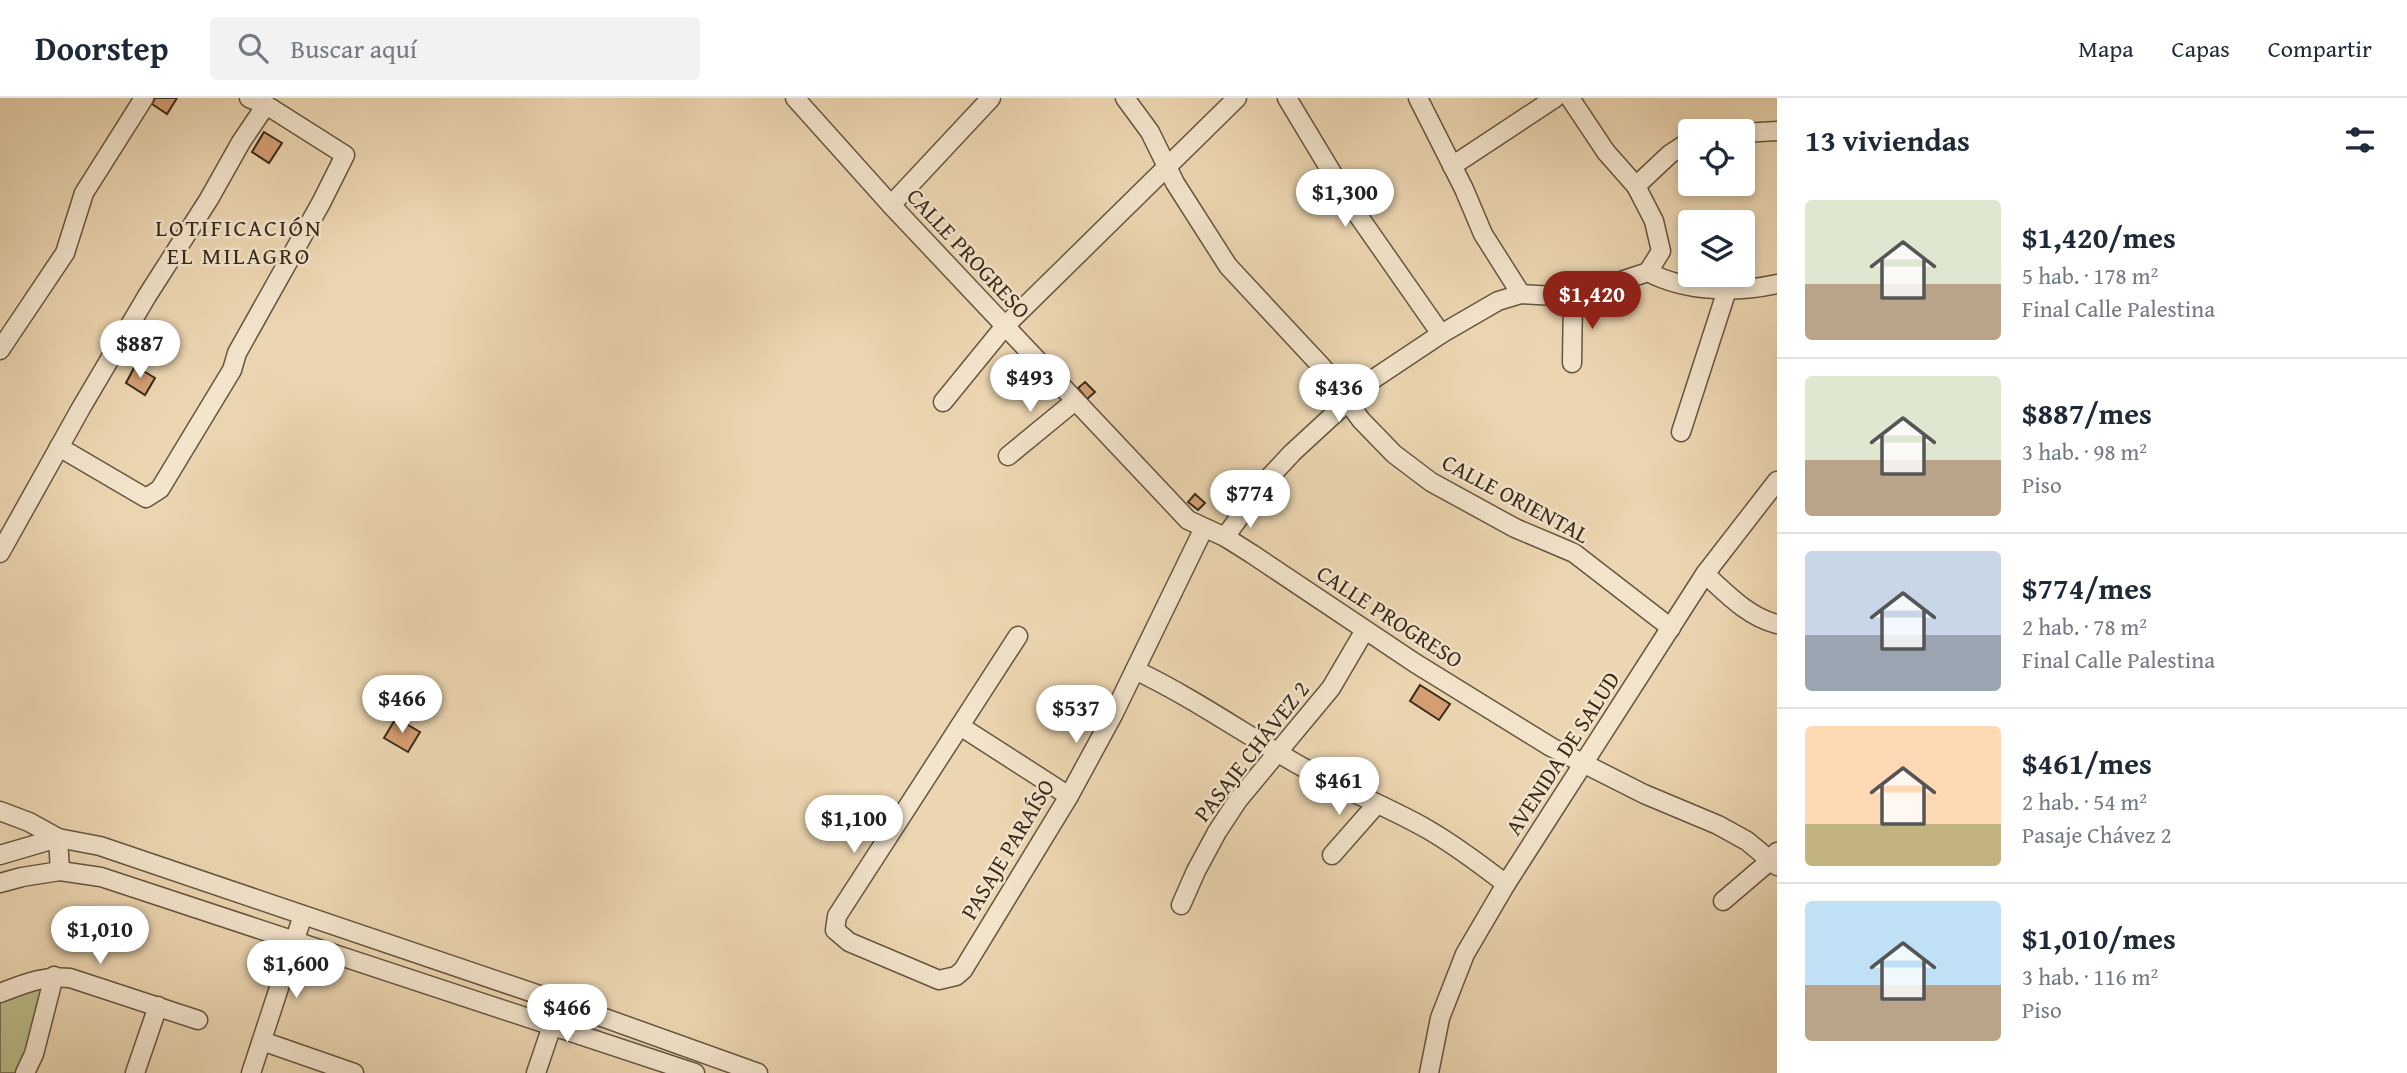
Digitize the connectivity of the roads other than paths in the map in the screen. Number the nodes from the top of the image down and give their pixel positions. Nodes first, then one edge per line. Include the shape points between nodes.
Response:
1 (144, 98) edge
2 (795, 98) edge
3 (991, 98) edge
4 (1125, 98) edge
5 (1237, 98) edge
6 (1287, 98) edge
7 (1418, 98) edge
8 (1555, 98) edge
9 (1570, 98) edge
10 (258, 101) edge
11 (1777, 131) edge
12 (1755, 132) edge
13 (1678, 149) edge
14 (1452, 166) junction
15 (1167, 167) junction
16 (1636, 186) junction
17 (891, 205) junction
18 (1648, 272) junction
19 (1777, 284) edge
20 (1727, 290) junction
21 (1521, 294) junction
22 (1573, 297) junction
23 (1005, 326) junction
24 (1441, 334) junction
25 (0, 350) edge
26 (1572, 363) dead end
27 (1075, 401) junction
28 (943, 402) dead end
29 (1347, 402) junction
30 (1681, 432) dead end
31 (59, 447) junction
32 (1008, 456) dead end
33 (1777, 481) edge
34 (1204, 528) junction
35 (1225, 537) junction
36 (0, 553) edge
37 (1705, 574) junction
38 (1777, 624) edge
39 (1671, 628) junction
40 (1365, 630) junction
41 (1018, 636) dead end
42 (1135, 670) junction
43 (960, 726) junction
44 (1278, 753) junction
45 (1584, 764) junction
46 (1069, 796) junction
47 (1376, 805) junction
48 (0, 811) edge
49 (58, 838) junction
50 (0, 855) edge
51 (1332, 855) dead end
52 (1775, 859) edge
53 (60, 871) junction
54 (0, 883) edge
55 (1506, 884) junction
56 (1723, 901) dead end
57 (1181, 905) dead end
58 (303, 915) junction
59 (295, 941) junction
60 (54, 976) junction
61 (0, 993) edge
62 (560, 1002) junction
63 (158, 1006) junction
64 (198, 1020) dead end
65 (552, 1026) junction
66 (262, 1041) junction
67 (25, 1073) edge
68 (135, 1073) edge
69 (251, 1073) edge
70 (354, 1073) edge
71 (536, 1073) edge
72 (695, 1073) edge
73 (758, 1073) edge
74 (1429, 1073) edge

1 - 25 street via 84,193 65,253
2 - 17 street, CALLE PROGRESO
3 - 17 street
4 - 15 street, CALLE ORIENTAL via 1150,132
5 - 15 street
6 - 24 street via 1355,211
7 - 14 street
8 - 14 street
9 - 16 street via 1606,152
10 - 31 street
10 - 31 street via 345,155 232,370 160,489 146,498
11 - 12 street
13 - 16 street
14 - 21 street via 1483,234
15 - 23 street
15 - 29 street, CALLE ORIENTAL via 1228,266 1323,368
16 - 18 street via 1654,221 1661,251
17 - 23 street, CALLE PROGRESO
18 - 20 street via 1682,284
18 - 22 street
19 - 20 street
20 - 30 street
21 - 22 street
21 - 24 street via 1498,301
22 - 26 street
23 - 27 street, CALLE PROGRESO
23 - 28 street
24 - 29 street
27 - 32 street
27 - 34 street, CALLE PROGRESO via 1188,520
29 - 35 street via 1265,482
29 - 39 street, CALLE ORIENTAL via 1394,454 1431,482 1515,528 1574,553
31 - 36 street
33 - 37 street, AVENIDA DE SALUD
34 - 35 street, CALLE PROGRESO
34 - 42 street, PASAJE PARAÍSO
35 - 40 street, CALLE PROGRESO
37 - 38 street via 1735,602
37 - 39 street, AVENIDA DE SALUD
39 - 45 street, AVENIDA DE SALUD
40 - 44 street, PASAJE CHÁVEZ 2 via 1331,688
40 - 45 street, CALLE PROGRESO via 1484,707
41 - 43 street
42 - 44 street
42 - 46 street, PASAJE PARAÍSO
43 - 46 street
43 - 46 street, PASAJE PARAÍSO via 837,916 835,930 849,942 939,980 956,976
44 - 47 street
44 - 57 street, PASAJE CHÁVEZ 2 via 1217,832
45 - 52 street, CALLE PROGRESO via 1718,825
45 - 55 street, AVENIDA DE SALUD
47 - 51 street
47 - 55 street via 1427,829
48 - 49 street
49 - 50 street
49 - 53 street
49 - 58 street via 100,846
52 - 56 street
53 - 54 street
53 - 59 street via 101,877
55 - 74 street, AVENIDA DE SALUD via 1465,954 1440,1018
58 - 59 street
58 - 62 street
59 - 65 street
59 - 66 street
60 - 61 street
60 - 63 street
60 - 67 street
62 - 65 street
62 - 73 street
63 - 64 street
63 - 68 street
65 - 71 street
65 - 72 street
66 - 69 street
66 - 70 street

